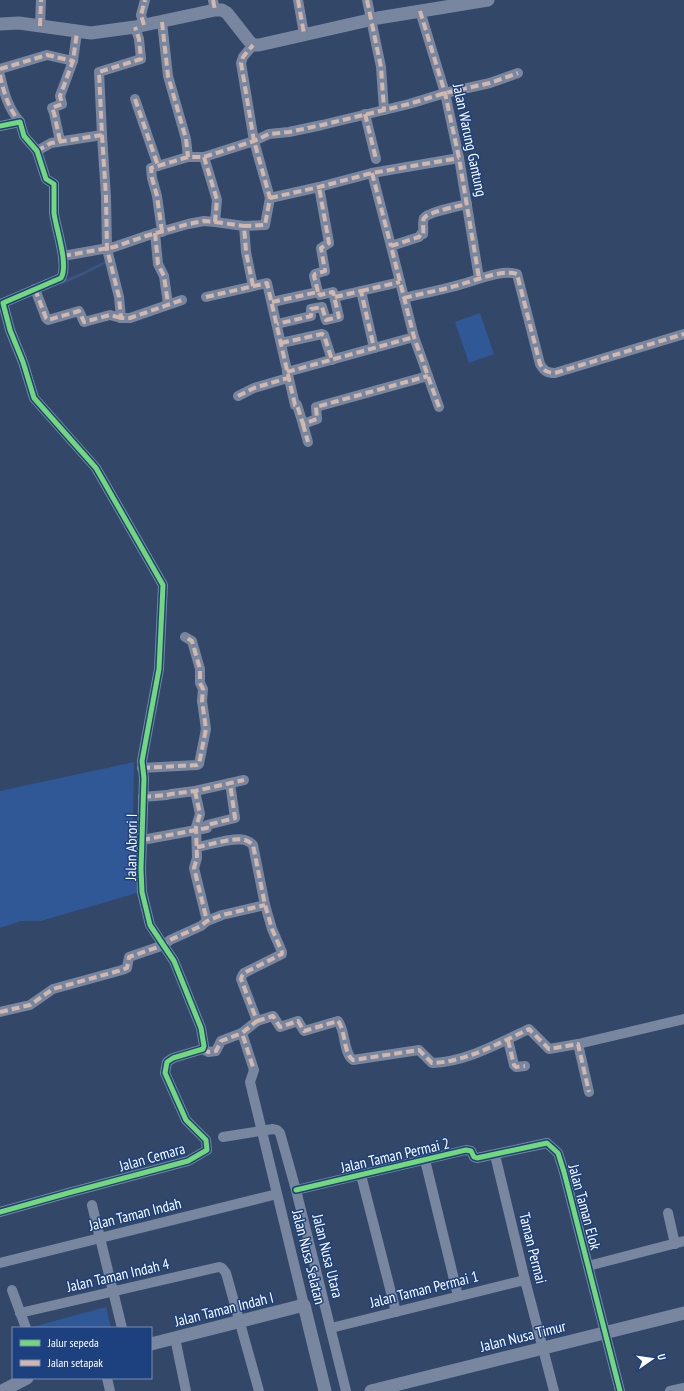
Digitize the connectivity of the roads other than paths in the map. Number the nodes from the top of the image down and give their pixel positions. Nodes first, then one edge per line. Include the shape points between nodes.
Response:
1 (41, 0) edge
2 (145, 0) edge
3 (298, 0) edge
4 (367, 0) edge
5 (488, 0) edge
6 (214, 5) edge
7 (420, 11) junction
8 (370, 19) junction
9 (162, 22) junction
10 (0, 24) edge
11 (40, 26) junction
12 (140, 26) junction
13 (77, 32) junction
14 (304, 34) junction
15 (253, 45) junction
16 (72, 61) junction
17 (0, 69) edge
18 (518, 73) dead end
19 (0, 75) edge
20 (445, 93) junction
21 (135, 99) dead end
22 (384, 110) junction
23 (365, 114) junction
24 (20, 122) junction
25 (0, 126) edge
26 (102, 135) junction
27 (60, 141) junction
28 (254, 141) junction
29 (37, 151) junction
30 (188, 157) junction
31 (204, 157) junction
32 (459, 158) junction
33 (376, 159) dead end
34 (158, 166) junction
35 (372, 173) junction
36 (319, 187) junction
37 (269, 202) junction
38 (467, 204) junction
39 (215, 222) junction
40 (244, 226) junction
41 (158, 233) junction
42 (391, 246) junction
43 (110, 253) junction
44 (63, 256) junction
45 (479, 278) junction
46 (400, 282) junction
47 (253, 286) junction
48 (36, 292) junction
49 (318, 292) junction
50 (361, 292) junction
51 (206, 297) dead end
52 (335, 297) junction
53 (404, 298) junction
54 (182, 300) dead end
55 (272, 302) junction
56 (168, 304) junction
57 (121, 318) junction
58 (277, 324) junction
59 (684, 334) edge
60 (414, 337) junction
61 (281, 343) junction
62 (374, 348) junction
63 (332, 360) junction
64 (287, 375) junction
65 (428, 376) junction
66 (238, 396) dead end
67 (439, 407) dead end
68 (303, 424) junction
69 (308, 442) dead end
70 (185, 637) dead end
71 (142, 768) junction
72 (244, 780) dead end
73 (230, 783) junction
74 (195, 790) junction
75 (143, 798) junction
76 (196, 830) junction
77 (142, 840) junction
78 (197, 847) junction
79 (265, 904) junction
80 (206, 921) junction
81 (164, 944) junction
82 (0, 1012) edge
83 (684, 1019) edge
84 (257, 1022) junction
85 (242, 1033) junction
86 (508, 1040) junction
87 (578, 1044) junction
88 (203, 1049) junction
89 (525, 1066) dead end
90 (589, 1092) dead end
91 (261, 1131) junction
92 (223, 1137) dead end
93 (495, 1155) junction
94 (425, 1160) junction
95 (361, 1176) junction
96 (296, 1190) junction
97 (277, 1194) junction
98 (92, 1206) dead end
99 (0, 1212) edge
100 (668, 1213) dead end
101 (100, 1239) junction
102 (679, 1243) edge
103 (0, 1263) edge
104 (588, 1266) junction
105 (525, 1280) junction
106 (12, 1290) dead end
107 (113, 1292) junction
108 (458, 1296) junction
109 (304, 1305) junction
110 (396, 1312) junction
111 (20, 1313) junction
112 (684, 1313) edge
113 (239, 1321) junction
114 (26, 1327) edge
115 (122, 1327) edge
116 (331, 1328) junction
117 (605, 1332) junction
118 (175, 1338) junction
119 (152, 1344) edge
120 (543, 1348) junction
121 (25, 1379) edge
122 (107, 1379) edge
123 (2, 1391) edge
124 (110, 1391) edge
125 (186, 1391) edge
126 (259, 1391) edge
127 (325, 1391) edge
128 (346, 1391) edge
129 (371, 1391) edge
130 (554, 1391) edge
131 (620, 1391) edge

1 - 11 street
2 - 12 street
3 - 14 street
4 - 8 street
5 - 7 street
6 - 9 street
6 - 15 street via 227,13
7 - 8 street
7 - 20 street, Jalan Warung Gantung
8 - 14 street
8 - 22 street via 381,67
9 - 12 street
9 - 30 street via 168,76 186,140
10 - 11 street
11 - 13 street
12 - 13 street via 91,33
12 - 26 street via 141,59 99,72
13 - 16 street
14 - 15 street
15 - 28 street via 242,57 241,63
16 - 17 street via 47,55
16 - 27 street via 60,96 62,104 52,108
18 - 20 street via 490,83
19 - 24 street via 12,112
20 - 22 street
20 - 32 street, Jalan Warung Gantung
21 - 34 street
22 - 23 street
23 - 28 street via 269,134
23 - 33 street
24 - 25 street
24 - 29 street via 24,136
26 - 27 street
26 - 43 street
27 - 29 street via 51,142
28 - 31 street
28 - 37 street
29 - 44 street via 46,179 54,184 54,213
30 - 31 street
30 - 34 street
31 - 39 street via 217,200
32 - 35 street
32 - 38 street, Jalan Warung Gantung
34 - 41 street via 151,168 157,196
35 - 36 street
35 - 42 street
36 - 37 street
36 - 49 street via 329,243 321,248 325,271 314,276
37 - 40 street via 266,225
38 - 42 street via 426,216 423,221 423,234
38 - 45 street, Jalan Warung Gantung
39 - 40 street
39 - 41 street via 188,224
40 - 47 street
41 - 43 street
41 - 56 street via 158,264 164,276
42 - 46 street
43 - 44 street
43 - 57 street
44 - 48 street via 62,277
45 - 53 street via 465,284
45 - 59 street via 517,274 540,364 544,371 549,373
46 - 50 street
46 - 53 street
47 - 51 street
47 - 55 street via 267,283
48 - 57 street via 48,320 79,312 84,322 110,315
48 - 71 street, Jalan Abrori I via 4,306 34,398 96,468 163,585 159,669
49 - 52 street via 320,295 333,292
49 - 55 street
50 - 52 street
50 - 62 street
52 - 58 street via 339,317 326,320 322,307 311,309 311,316
53 - 60 street
54 - 56 street
55 - 58 street
56 - 57 street via 130,318
58 - 61 street
60 - 62 street
60 - 65 street
61 - 63 street via 322,334
61 - 64 street
62 - 63 street
63 - 64 street
64 - 66 street
64 - 68 street
65 - 67 street
65 - 68 street via 316,407 317,419
68 - 69 street
70 - 71 street via 192,641 203,689 206,730 199,764
71 - 75 street, Jalan Abrori I
72 - 73 street
73 - 74 street
73 - 76 street via 235,818
74 - 75 street
74 - 76 street via 200,814
75 - 77 street, Jalan Abrori I
76 - 77 street
76 - 78 street
77 - 81 street, Jalan Abrori I via 142,892 150,925
78 - 79 street via 230,840 247,840 251,843
78 - 80 street via 198,858 194,868
79 - 80 street
79 - 84 street via 282,954 242,976
80 - 81 street
81 - 82 street via 129,957 126,968 122,970 53,989 30,1006
81 - 88 street via 201,1028
83 - 87 street
84 - 85 street
84 - 86 street via 273,1016 280,1028 298,1021 304,1031 338,1021 342,1027 349,1056 353,1060 419,1050 432,1063 444,1063
85 - 88 street via 221,1041 216,1051 208,1052
85 - 91 street, Jalan Nusa Selatan via 254,1070 250,1082
86 - 87 street via 530,1030 549,1049
86 - 89 street via 514,1065
87 - 90 street
88 - 99 street, Jalan Cemara via 173,1058 168,1062 165,1073 186,1120 206,1140 207,1150 188,1161
91 - 92 street
91 - 96 street, Jalan Nusa Utara via 273,1129 280,1133
91 - 97 street, Jalan Nusa Selatan
93 - 94 street, Jalan Taman Permai 2 via 474,1158 470,1151 466,1150
93 - 104 street, Jalan Taman Elok via 547,1143 558,1154
93 - 105 street, Taman Permai
94 - 95 street, Jalan Taman Permai 2
94 - 108 street
95 - 96 street, Jalan Taman Permai 2
95 - 110 street
96 - 116 street, Jalan Nusa Utara
97 - 101 street, Jalan Taman Indah
97 - 109 street, Jalan Nusa Selatan
98 - 101 street
100 - 102 street
101 - 103 street, Jalan Taman Indah
101 - 107 street
102 - 104 street
104 - 117 street, Jalan Taman Elok
105 - 108 street, Jalan Taman Permai 1
105 - 120 street, Taman Permai
106 - 111 street
107 - 111 street, Jalan Taman Indah 4
107 - 113 street, Jalan Taman Indah 4 via 219,1267 226,1273
107 - 115 street
108 - 110 street, Jalan Taman Permai 1
109 - 113 street, Jalan Taman Indah I
109 - 127 street, Jalan Nusa Selatan
110 - 116 street, Jalan Taman Permai 1
111 - 114 street
112 - 117 street, Jalan Nusa Timur
113 - 118 street, Jalan Taman Indah I
113 - 126 street
116 - 128 street, Jalan Nusa Utara
117 - 120 street, Jalan Nusa Timur
117 - 131 street, Jalan Taman Elok
118 - 119 street, Jalan Taman Indah I
118 - 125 street
120 - 129 street, Jalan Nusa Timur
120 - 130 street, Taman Permai
121 - 123 street
122 - 124 street

